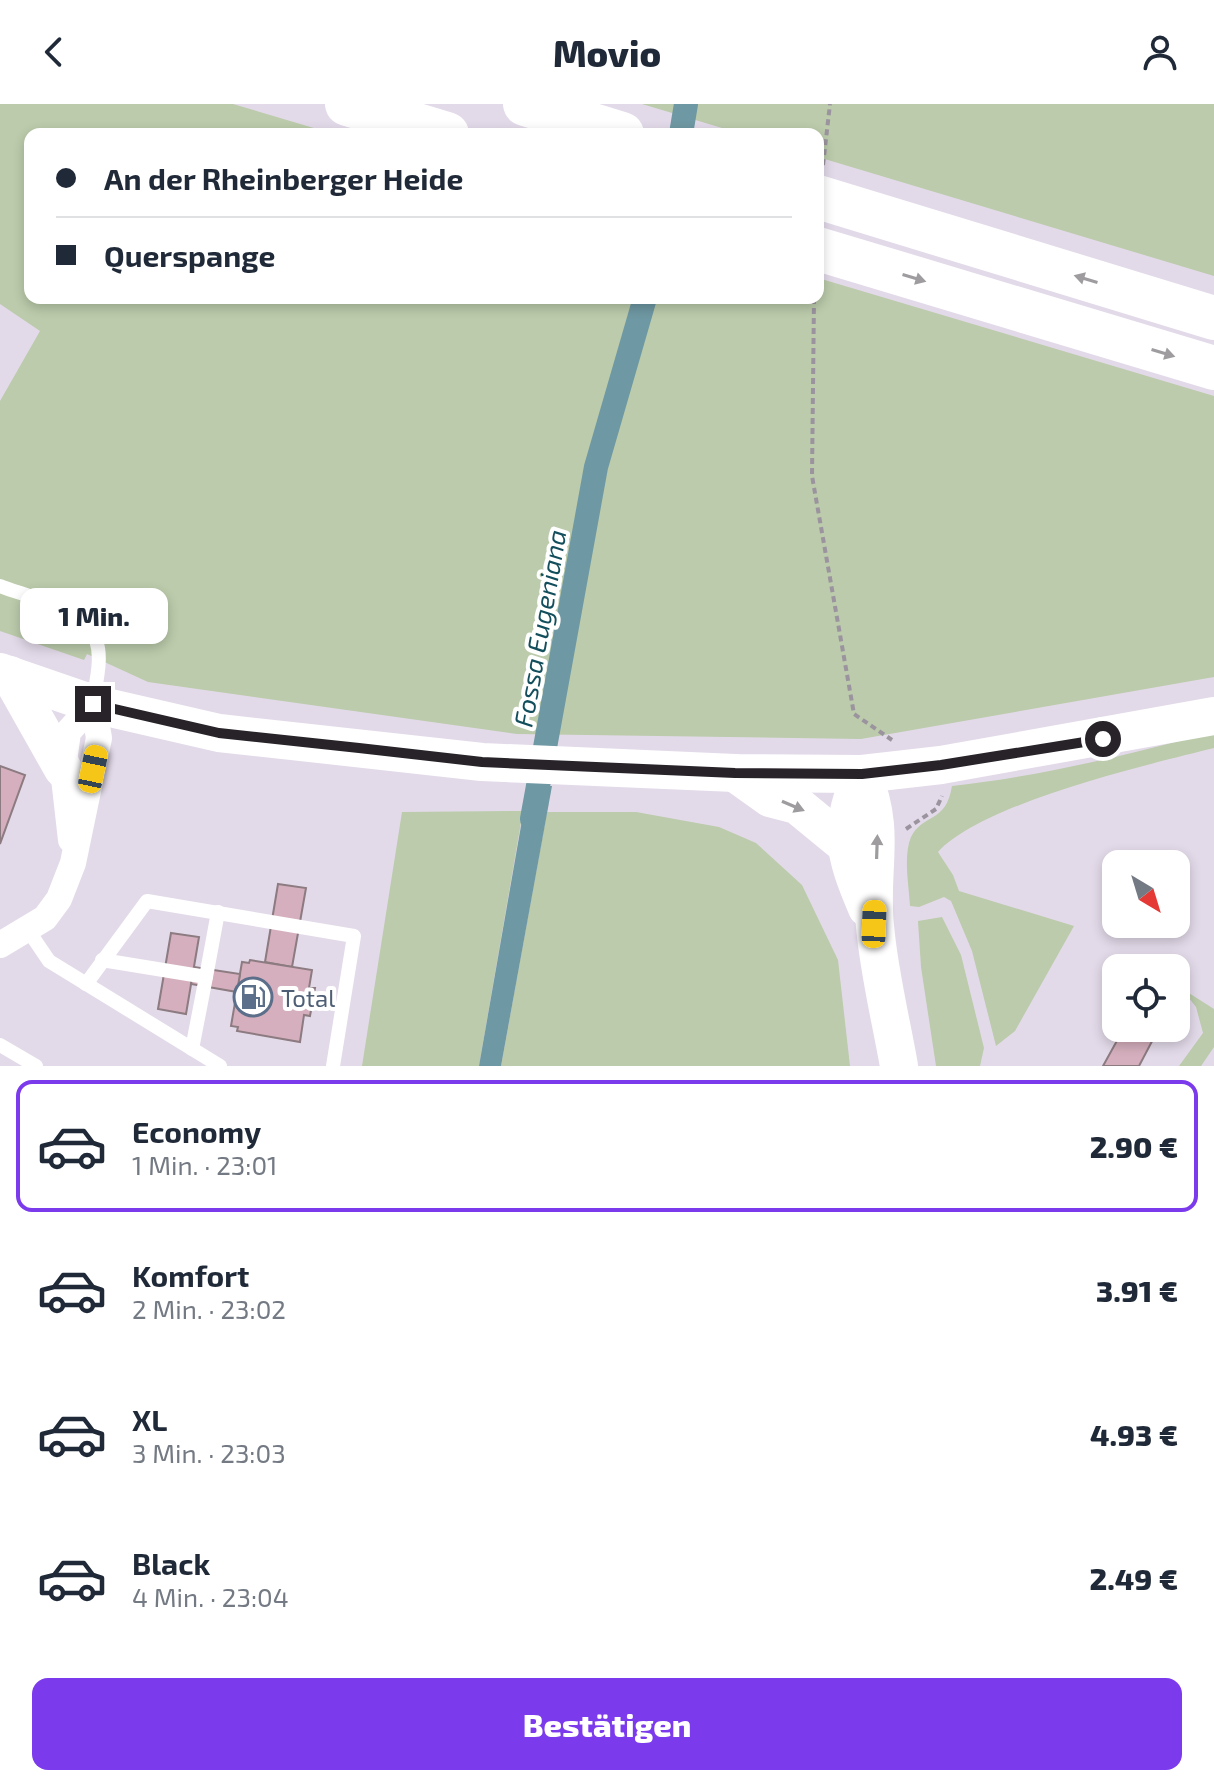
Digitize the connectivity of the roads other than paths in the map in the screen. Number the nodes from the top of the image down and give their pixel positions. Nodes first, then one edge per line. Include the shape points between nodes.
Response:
1 (347, 104) edge
2 (525, 104) edge
3 (427, 128) edge
4 (602, 128) edge
5 (830, 201) edge
6 (829, 252) edge
7 (1214, 318) edge
8 (1214, 368) edge
9 (0, 586) edge
10 (5, 673) edge
11 (93, 704) junction
12 (1214, 716) edge
13 (63, 769) junction
14 (735, 773) junction
15 (862, 774) junction
16 (847, 846) junction
17 (73, 863) junction
18 (218, 912) junction
19 (874, 924) junction
20 (28, 930) junction
21 (0, 945) edge
22 (102, 960) junction
23 (206, 977) junction
24 (86, 984) junction
25 (0, 1045) edge
26 (192, 1049) junction
27 (36, 1066) edge
28 (220, 1066) edge
29 (333, 1066) edge
30 (899, 1066) edge

1 - 3 highway
2 - 4 highway
7 -> 5 highway
6 -> 8 highway
9 - 11 lane via 80,618 96,638
10 - 11 street
10 - 13 street
11 - 13 street via 68,732
11 - 14 street via 219,733 482,762
11 - 17 street via 99,738
12 - 15 street
13 - 17 street
14 - 15 street
14 -> 16 street via 770,798 797,805
15 - 16 street via 847,807
19 -> 15 street via 877,828 874,802
16 - 19 street
17 - 20 street via 59,899
18 - 22 lane via 147,901
18 - 23 lane
18 - 29 lane via 354,936
19 - 30 street
20 - 21 street
20 - 24 lane via 49,961
22 - 23 lane
22 - 24 lane
23 - 26 lane
24 - 26 lane
25 - 27 lane
26 - 28 lane

